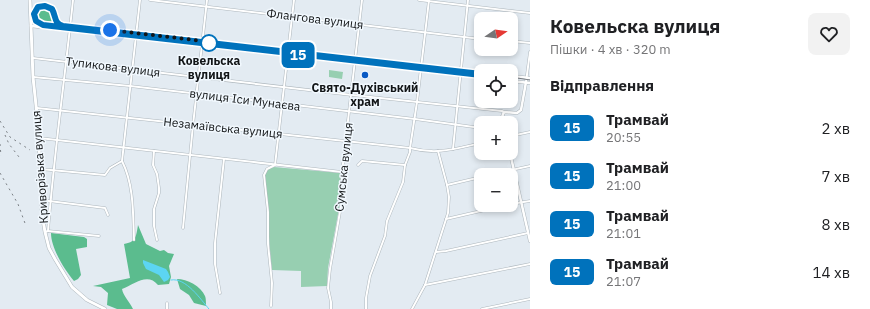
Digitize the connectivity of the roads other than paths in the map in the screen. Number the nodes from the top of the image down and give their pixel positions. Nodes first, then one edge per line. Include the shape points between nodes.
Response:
1 (30, 0) edge
2 (73, 0) edge
3 (140, 0) edge
4 (150, 0) edge
5 (207, 0) edge
6 (294, 0) edge
7 (362, 0) edge
8 (420, 0) edge
9 (429, 0) edge
10 (468, 0) edge
11 (206, 6) junction
12 (468, 6) junction
13 (530, 13) edge
14 (292, 16) junction
15 (31, 21) junction
16 (360, 24) junction
17 (70, 25) junction
18 (31, 26) junction
19 (70, 30) junction
20 (425, 31) junction
21 (136, 33) junction
22 (464, 37) junction
23 (136, 38) junction
24 (474, 38) edge
25 (203, 41) junction
26 (518, 42) edge
27 (530, 43) edge
28 (203, 46) junction
29 (289, 50) junction
30 (530, 52) edge
31 (288, 55) junction
32 (32, 58) junction
33 (356, 58) junction
34 (66, 61) junction
35 (355, 63) junction
36 (422, 65) junction
37 (132, 69) junction
38 (421, 70) junction
39 (461, 70) junction
40 (474, 71) edge
41 (461, 75) junction
42 (474, 76) edge
43 (33, 77) junction
44 (198, 77) junction
45 (518, 77) edge
46 (528, 78) edge
47 (64, 79) junction
48 (518, 81) edge
49 (526, 82) junction
50 (530, 83) edge
51 (130, 86) junction
52 (285, 86) junction
53 (196, 94) junction
54 (352, 95) junction
55 (417, 102) junction
56 (282, 104) junction
57 (457, 106) junction
58 (37, 108) junction
59 (61, 110) junction
60 (350, 112) junction
61 (504, 112) junction
62 (502, 116) edge
63 (127, 117) junction
64 (415, 119) junction
65 (193, 124) junction
66 (455, 124) junction
67 (474, 127) edge
68 (530, 132) edge
69 (279, 134) junction
70 (518, 135) edge
71 (39, 138) junction
72 (57, 140) junction
73 (345, 142) junction
74 (474, 144) edge
75 (124, 148) junction
76 (410, 148) junction
77 (453, 149) junction
78 (154, 151) junction
79 (438, 151) junction
80 (190, 155) junction
81 (224, 159) junction
82 (122, 161) junction
83 (275, 165) junction
84 (358, 165) dead end
85 (405, 165) junction
86 (530, 166) edge
87 (518, 168) edge
88 (40, 169) junction
89 (53, 170) junction
90 (342, 172) junction
91 (474, 179) edge
92 (447, 185) junction
93 (518, 188) edge
94 (41, 200) junction
95 (50, 200) junction
96 (530, 201) edge
97 (521, 202) junction
98 (518, 203) edge
99 (476, 212) edge
100 (108, 215) dead end
101 (446, 219) junction
102 (183, 228) dead end
103 (46, 232) junction
104 (529, 235) edge
105 (98, 236) dead end
106 (134, 240) dead end
107 (157, 240) dead end
108 (530, 241) edge
109 (436, 252) junction
110 (530, 264) edge
111 (425, 285) junction
112 (220, 293) dead end
113 (530, 298) edge
114 (166, 303) dead end
115 (272, 306) dead end
116 (105, 309) edge
117 (167, 309) edge
118 (331, 309) edge
119 (366, 309) edge
120 (412, 309) edge
121 (482, 309) edge

1 - 15 main road, Криворізька вулиця
2 - 17 street
3 - 21 street
4 - 11 street, Флангова вулиця
5 - 11 street
6 - 14 street
7 - 16 street, Сумська вулиця
8 - 9 street
9 - 12 street
9 - 20 street
10 - 12 street
11 - 14 street, Флангова вулиця
11 - 25 street
12 - 13 street
12 - 22 street
14 - 16 street, Флангова вулиця
14 - 29 street
15 - 17 main road
15 - 18 main road, Криворізька вулиця
16 - 20 street, Флангова вулиця
16 - 33 street, Сумська вулиця
17 - 19 street
17 - 21 main road
18 - 19 main road
18 - 32 main road, Криворізька вулиця
19 - 23 main road
19 - 34 street
20 - 22 street, Флангова вулиця
20 - 36 street
21 - 23 street
21 - 25 main road
22 - 24 street, Флангова вулиця
22 - 39 street
23 - 28 main road
23 - 37 street
25 - 28 street
25 - 29 main road
26 - 27 street
28 - 31 main road
28 - 44 street
29 - 31 street
29 - 33 main road
30 - 46 street
31 - 35 main road
31 - 52 street
32 - 34 street, Тупикова вулиця
32 - 43 main road, Криворізька вулиця
33 - 35 street, Сумська вулиця
33 - 36 main road
34 - 37 street, Тупикова вулиця
34 - 47 street
35 - 38 main road
35 - 54 street, Сумська вулиця
36 - 38 street
36 - 39 main road
37 - 44 street, Тупикова вулиця
37 - 51 street
38 - 41 main road
38 - 55 street
39 - 40 main road
39 - 41 street
41 - 42 main road
41 - 57 street
43 - 47 street, вулиця Іси Мунаєва
43 - 58 main road, Криворізька вулиця
44 - 52 street, Тупикова вулиця
44 - 53 street
45 - 46 main road
46 - 49 street
47 - 51 street, вулиця Іси Мунаєва
47 - 59 street
48 - 49 main road
49 - 50 main road
49 - 61 main road via 520,112
51 - 53 street, вулиця Іси Мунаєва
51 - 63 street
52 - 54 street, Тупикова вулиця
52 - 56 street
53 - 56 street, вулиця Іси Мунаєва
53 - 65 street
54 - 55 street, Тупикова вулиця
54 - 60 street, Сумська вулиця
55 - 57 street, Тупикова вулиця
55 - 64 street
56 - 60 street, вулиця Іси Мунаєва
56 - 69 street
57 - 61 street, Тупикова вулиця
57 - 66 street
58 - 59 street, Незамаївська вулиця
58 - 71 main road, Криворізька вулиця
59 - 63 street, Незамаївська вулиця
59 - 72 street
60 - 64 street, вулиця Іси Мунаєва
60 - 73 street, Сумська вулиця
61 - 62 main road
63 - 65 street, Незамаївська вулиця
63 - 75 street
64 - 66 street, вулиця Іси Мунаєва
64 - 76 street
65 - 69 street, Незамаївська вулиця
65 - 80 street
66 - 67 street, вулиця Іси Мунаєва
66 - 77 street
68 - 70 street
69 - 73 street, Незамаївська вулиця
69 - 83 street
71 - 72 street
71 - 88 main road, Криворізька вулиця
72 - 75 street
72 - 89 street
73 - 76 street, Незамаївська вулиця
73 - 90 street, Сумська вулиця
74 - 77 street, Незамаївська вулиця
75 - 78 street
75 - 82 street
76 - 79 street, Незамаївська вулиця
76 - 85 street
77 - 79 street, Незамаївська вулиця
78 - 80 street
78 - 107 street via 153,165 159,188 154,209
79 - 92 street
80 - 81 street
80 - 102 street
81 - 83 street
81 - 112 street via 215,243 215,264
82 - 89 street via 110,168 105,175
82 - 106 street via 129,175
83 - 90 street
83 - 115 street via 266,169 264,175
84 - 85 street via 362,161
85 - 119 street via 403,182 389,215 385,236 370,276
86 - 87 street
88 - 89 street
88 - 94 main road, Криворізька вулиця
89 - 95 street
90 - 118 street, Сумська вулиця via 340,206 328,288
91 - 92 street
92 - 101 street via 449,197
93 - 97 main road
94 - 95 street
94 - 103 main road, Криворізька вулиця
95 - 100 street via 105,208
95 - 103 street
96 - 97 street
97 - 98 street
97 - 104 main road
99 - 101 street
101 - 109 street
103 - 105 street
103 - 116 main road, Криворізька вулиця via 49,248 72,287 87,300
104 - 108 main road
104 - 109 street
109 - 111 street
110 - 111 street
111 - 120 street
113 - 121 street
114 - 117 street

